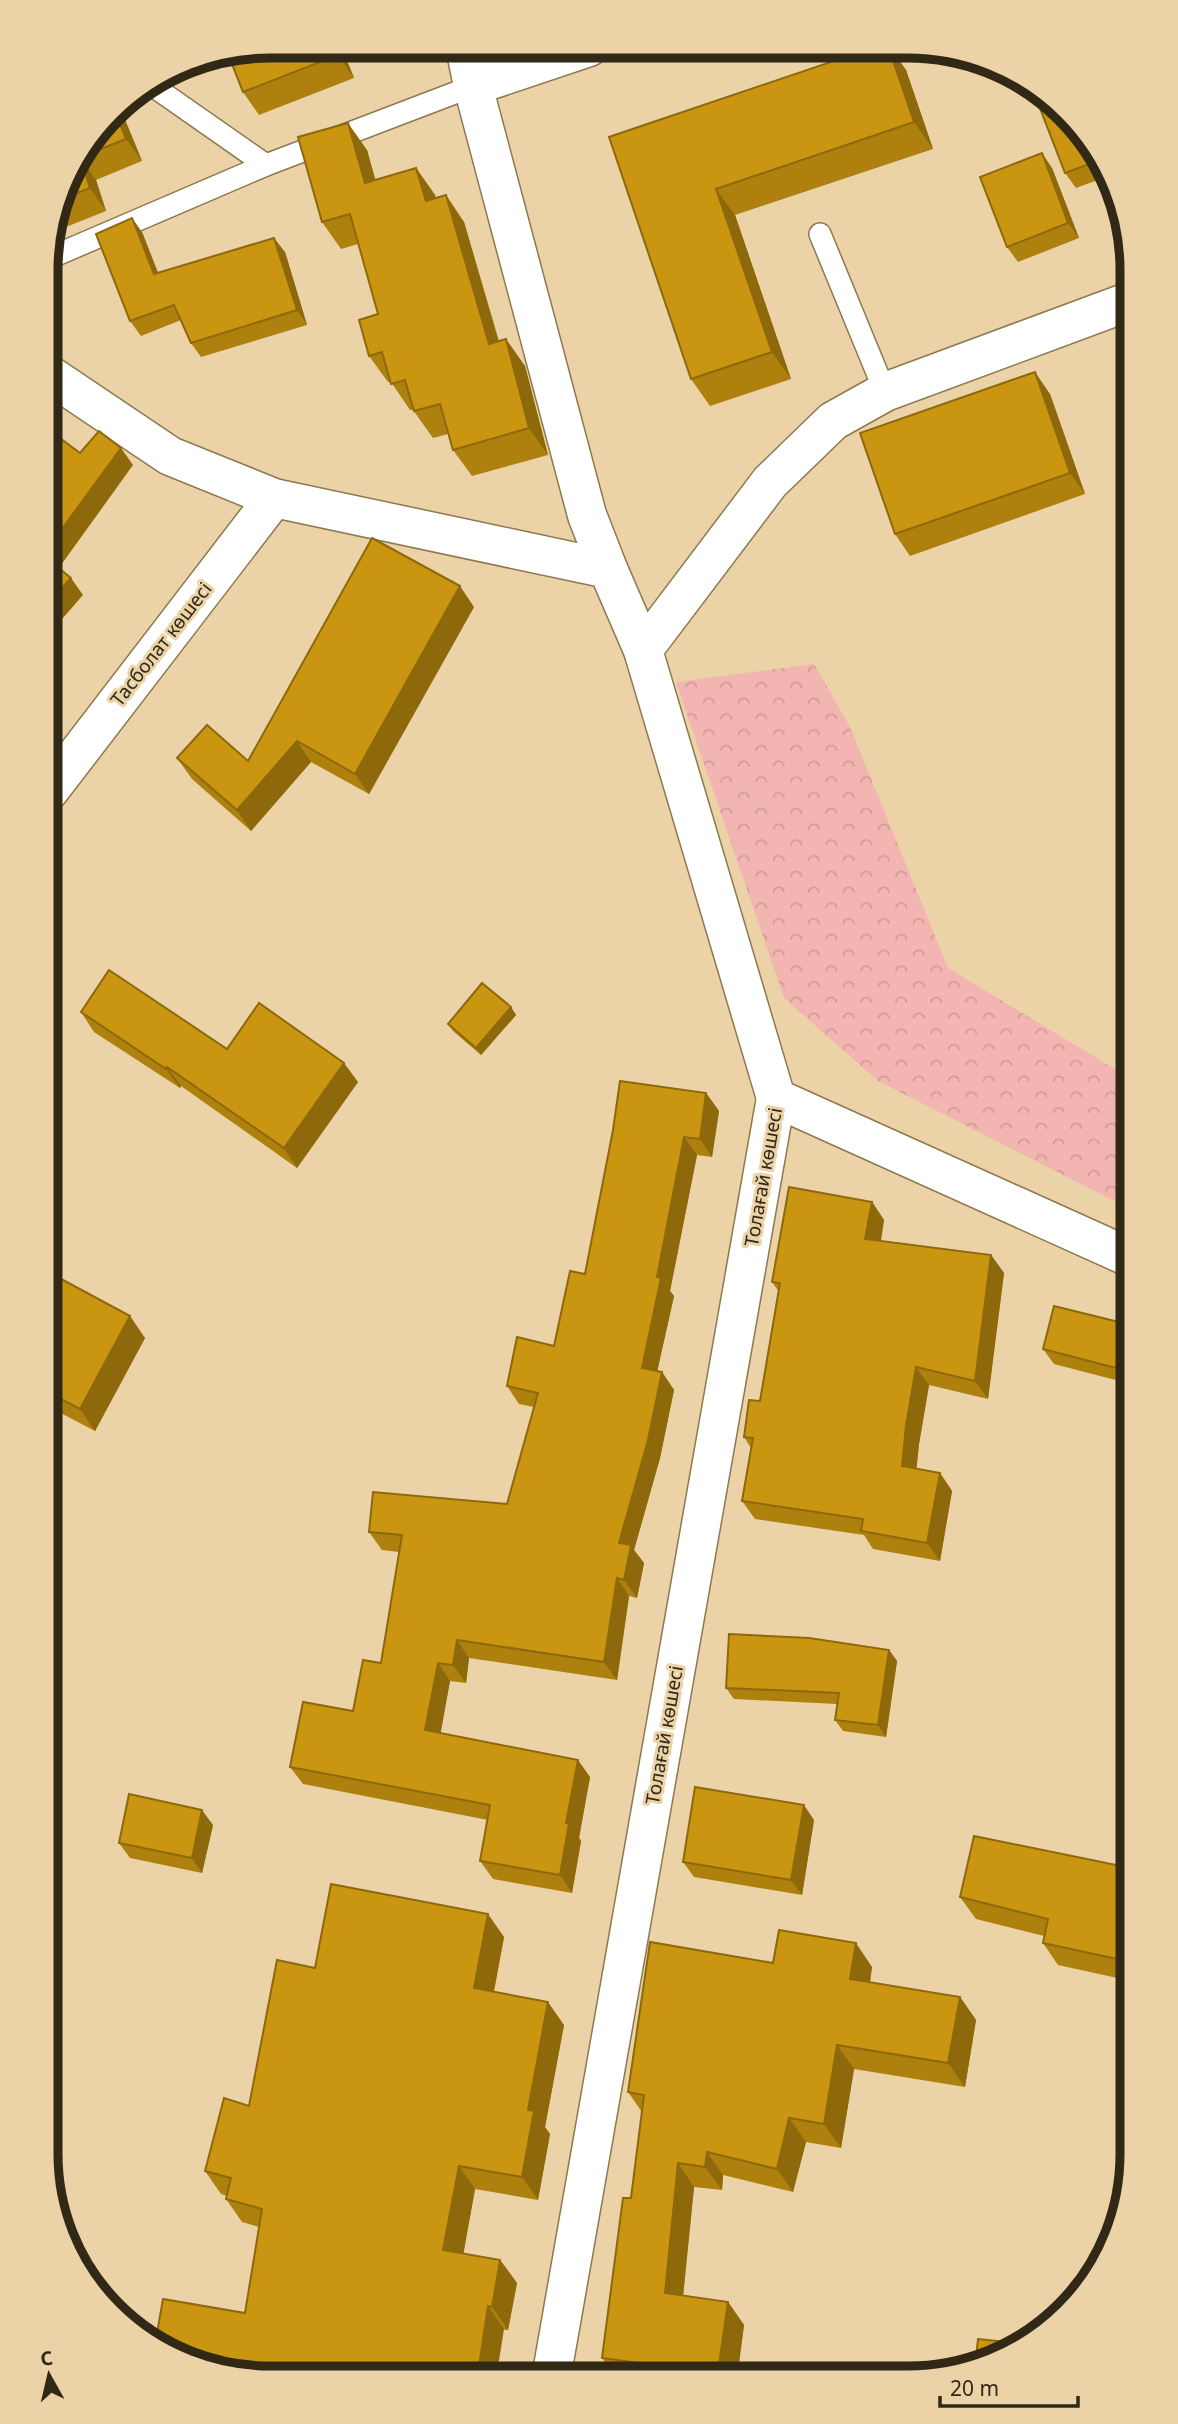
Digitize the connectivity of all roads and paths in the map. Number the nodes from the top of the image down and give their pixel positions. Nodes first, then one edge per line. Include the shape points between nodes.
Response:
1 (467, 58) edge
2 (556, 58) edge
3 (473, 86) junction
4 (158, 90) edge
5 (266, 165) junction
6 (820, 234) dead end
7 (58, 254) edge
8 (1120, 305) edge
9 (58, 381) edge
10 (885, 392) junction
11 (274, 498) junction
12 (608, 569) junction
13 (643, 650) junction
14 (58, 779) edge
15 (776, 1098) junction
16 (1120, 1253) edge
17 (553, 2366) edge

1 - 3 street
2 - 3 street
3 - 5 lane
3 - 12 street via 587,515
4 - 5 lane
5 - 7 lane
6 - 10 lane
8 - 10 street
9 - 11 street via 170,456
10 - 13 street via 834,421 770,482
11 - 12 street
11 - 14 street, Тасболат көшесі
12 - 13 street
13 - 15 street
15 - 16 street
15 - 17 street, Толағай көшесі

